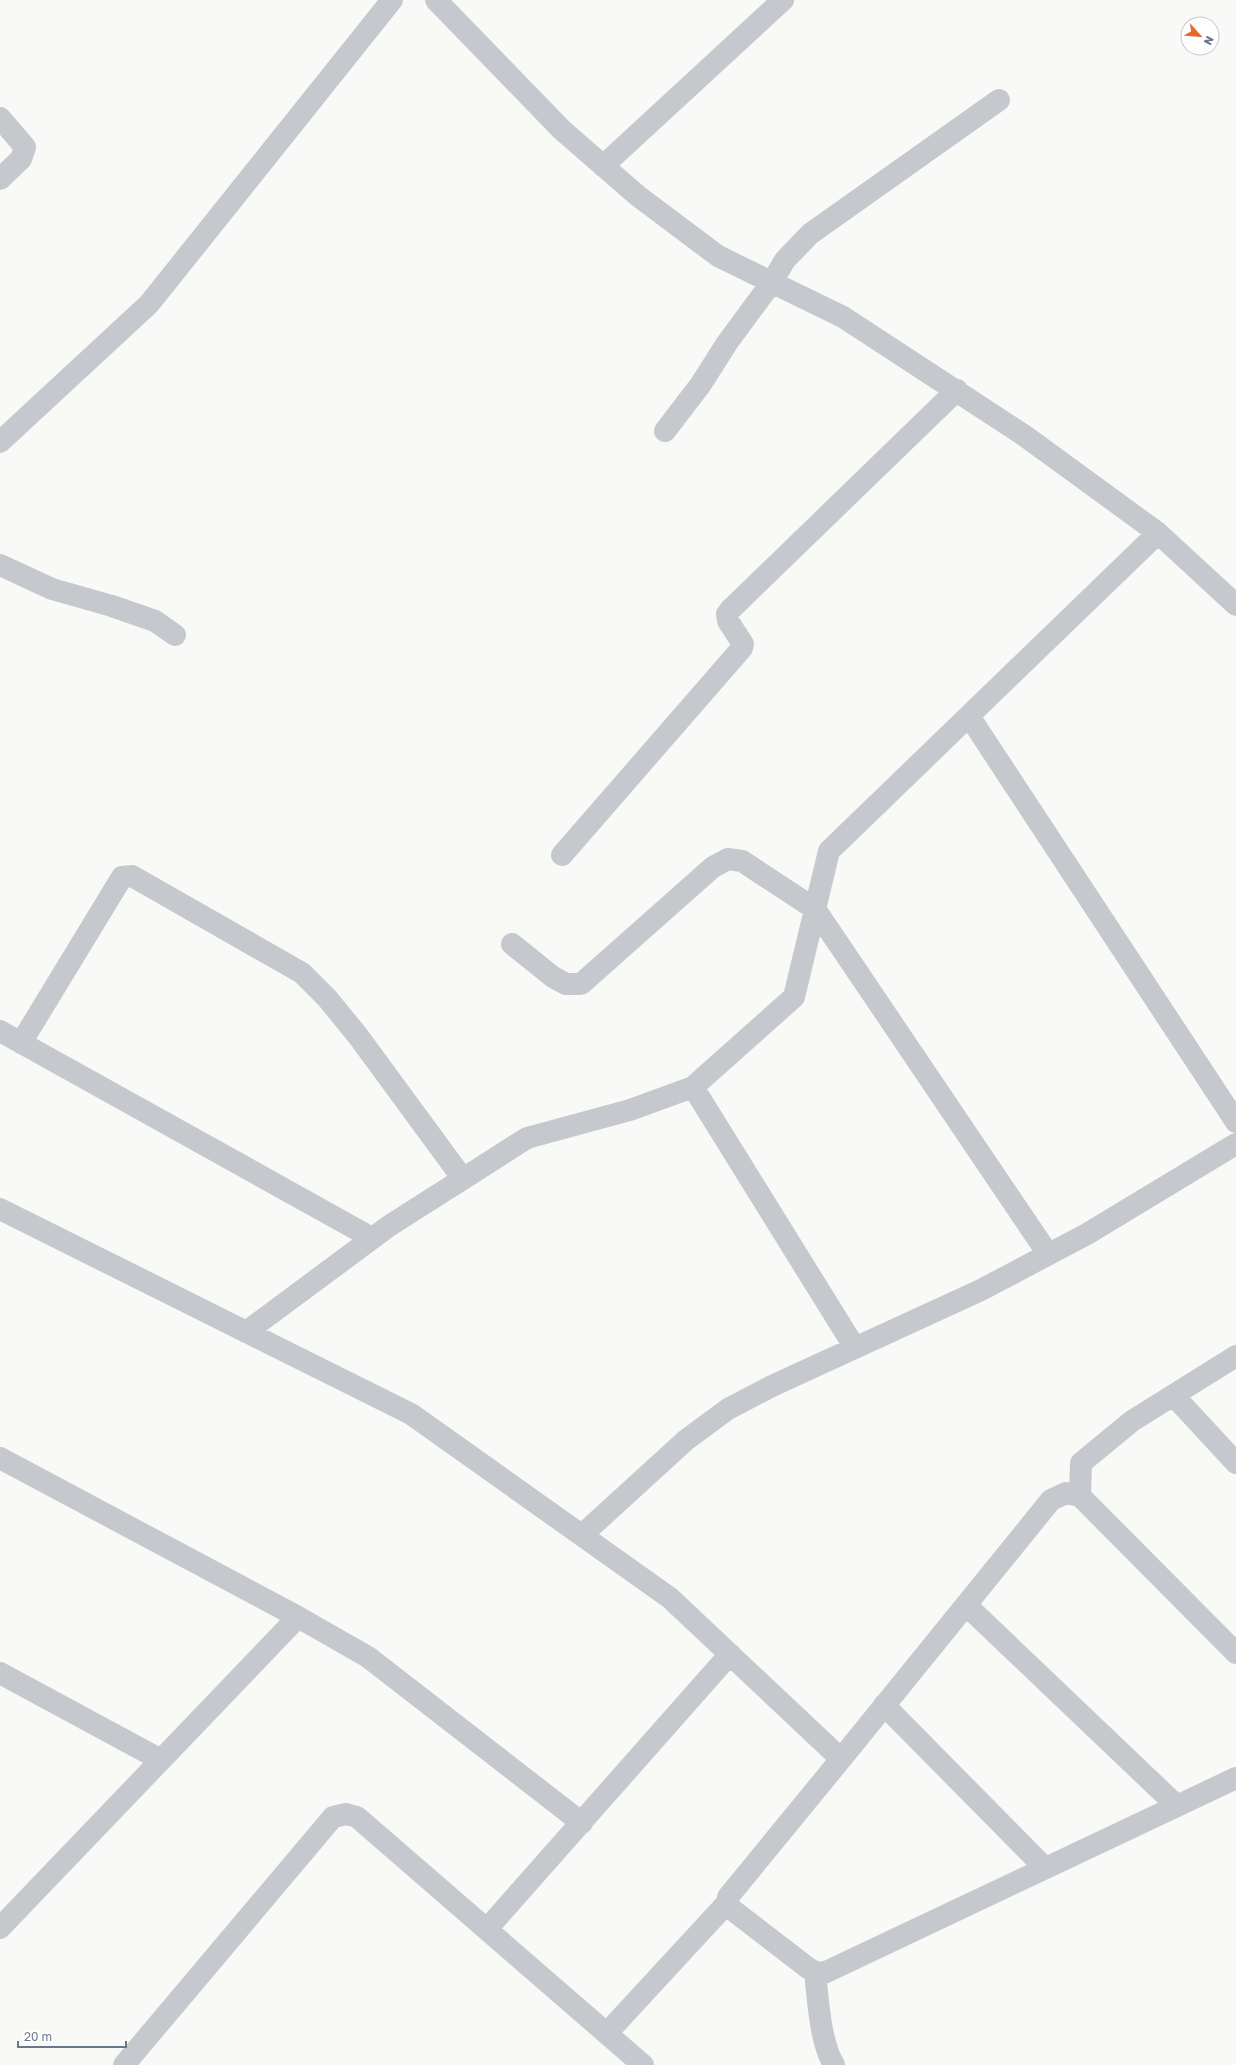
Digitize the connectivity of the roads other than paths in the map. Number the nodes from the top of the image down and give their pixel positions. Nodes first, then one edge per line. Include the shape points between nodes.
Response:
1 (392, 0) edge
2 (436, 0) edge
3 (783, 0) edge
4 (999, 100) dead end
5 (0, 118) edge
6 (603, 166) junction
7 (0, 179) edge
8 (772, 282) junction
9 (957, 390) junction
10 (666, 431) dead end
11 (0, 442) edge
12 (1158, 533) junction
13 (0, 565) edge
14 (1236, 605) edge
15 (175, 635) dead end
16 (969, 716) junction
17 (562, 855) dead end
18 (815, 909) junction
19 (512, 944) dead end
20 (0, 1031) edge
21 (21, 1043) junction
22 (693, 1087) junction
23 (1236, 1122) edge
24 (1236, 1144) edge
25 (463, 1179) junction
26 (0, 1209) edge
27 (372, 1238) junction
28 (1048, 1254) junction
29 (246, 1332) junction
30 (855, 1348) junction
31 (1236, 1356) edge
32 (1174, 1396) junction
33 (0, 1458) edge
34 (1236, 1463) edge
35 (1080, 1496) junction
36 (582, 1535) junction
37 (966, 1605) junction
38 (298, 1617) junction
39 (1236, 1653) edge
40 (730, 1654) junction
41 (0, 1673) edge
42 (884, 1705) junction
43 (841, 1759) junction
44 (161, 1760) junction
45 (1236, 1778) edge
46 (1177, 1806) junction
47 (582, 1823) junction
48 (1045, 1868) junction
49 (727, 1903) junction
50 (0, 1928) edge
51 (487, 1929) junction
52 (815, 1972) junction
53 (607, 2033) junction
54 (124, 2065) edge
55 (644, 2065) edge
56 (834, 2065) edge

1 - 11 street via 149,304
2 - 6 street via 562,130
3 - 6 street
4 - 8 street via 810,234 786,260
5 - 7 street via 25,147 21,159
6 - 8 street via 638,196 718,256
8 - 9 street via 843,317
8 - 10 street via 726,343 701,384
9 - 12 street
9 - 17 street via 730,610 727,614 728,621 743,644 742,648
12 - 14 street
12 - 16 street
13 - 15 street via 52,589 155,621
16 - 18 street via 829,851
16 - 23 street
18 - 19 street via 742,861 728,859 713,867 580,984 566,984 553,977
18 - 22 street via 794,997
18 - 28 street
20 - 21 street
21 - 25 street via 122,877 132,876 302,973 327,998 358,1036
21 - 27 street
22 - 25 street via 630,1110 527,1138
22 - 30 street
24 - 28 street via 1087,1234
25 - 27 street
26 - 29 street
27 - 29 street
28 - 30 street via 981,1290
29 - 36 street via 411,1414
30 - 36 street via 728,1409 686,1440
31 - 32 street
32 - 34 street
32 - 35 street via 1132,1420 1081,1463
33 - 38 street
35 - 37 street via 1066,1493 1051,1500
35 - 39 street
36 - 40 street via 670,1598
37 - 42 street
37 - 46 street
38 - 44 street
38 - 47 street via 368,1657
40 - 43 street
40 - 47 street
41 - 44 street
42 - 43 street
42 - 48 street
43 - 49 street via 728,1897
44 - 50 street
45 - 46 street
46 - 48 street
47 - 51 street
48 - 52 street via 824,1973
49 - 52 street via 730,1908
49 - 53 street
51 - 53 street
51 - 54 street via 357,1817 346,1814 333,1817
52 - 56 street via 819,2012 829,2058
53 - 55 street

